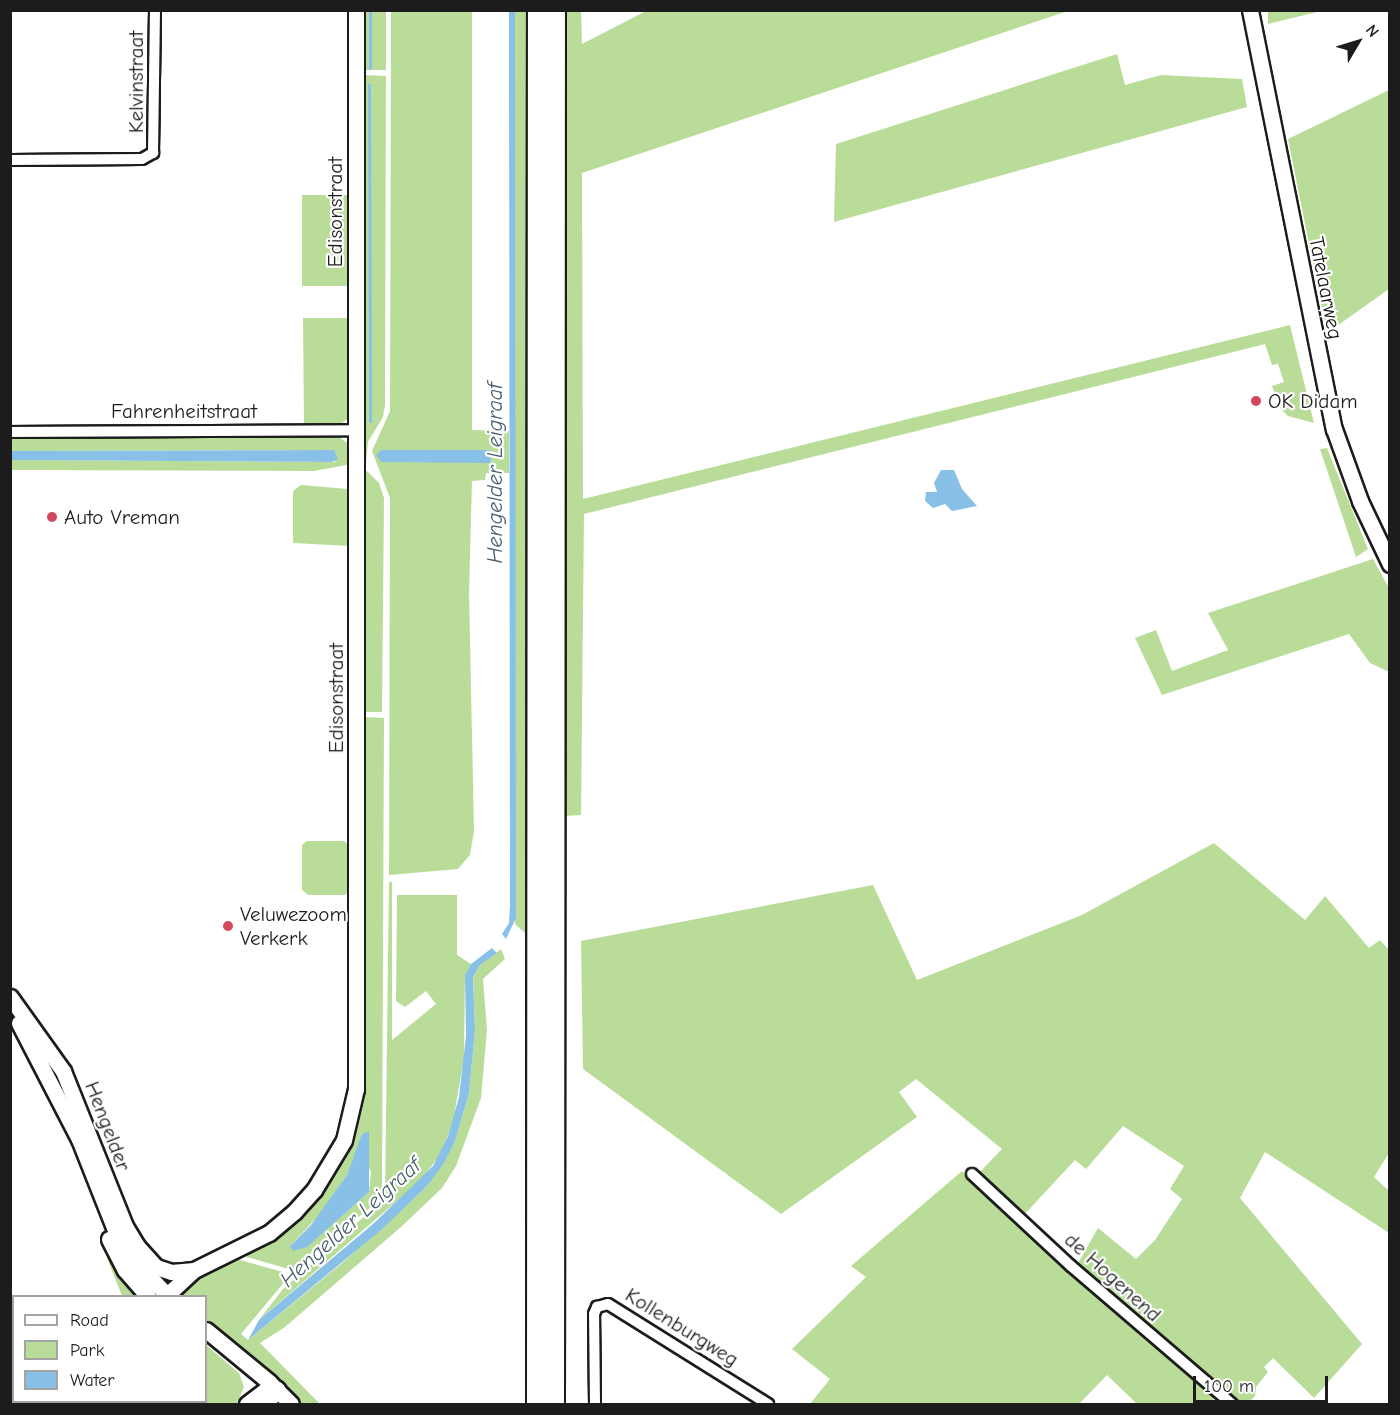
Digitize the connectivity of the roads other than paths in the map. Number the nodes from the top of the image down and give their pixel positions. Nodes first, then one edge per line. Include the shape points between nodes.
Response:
1 (155, 10) edge
2 (356, 10) edge
3 (538, 10) edge
4 (555, 10) edge
5 (1250, 10) edge
6 (10, 160) edge
7 (357, 430) junction
8 (10, 432) edge
9 (1389, 564) edge
10 (10, 997) edge
11 (10, 1012) edge
12 (10, 1029) edge
13 (37, 1058) junction
14 (66, 1118) junction
15 (972, 1174) dead end
16 (162, 1269) junction
17 (194, 1270) junction
18 (147, 1295) edge
19 (169, 1295) edge
20 (207, 1331) edge
21 (207, 1342) edge
22 (271, 1398) edge
23 (248, 1404) edge
24 (291, 1404) edge
25 (537, 1404) edge
26 (554, 1404) edge
27 (595, 1404) edge
28 (768, 1404) edge
29 (1232, 1404) edge

1 - 6 street, Kelvinstraat via 153,153 142,159
2 - 7 street, Edisonstraat
3 - 25 highway
4 - 26 highway
5 - 9 street, Tatelaarweg via 1334,429 1360,501
7 - 8 street, Fahrenheitstraat
7 - 17 street, Edisonstraat via 358,1054 352,1114 333,1161 294,1212 269,1233
10 - 16 street, Hengelder via 67,1078 124,1226 150,1262
11 - 13 street, Hengelder via 30,1038
12 - 13 street, Hengelder
13 - 14 street, Hengelder
14 - 18 street, Hengelder via 68,1136 112,1246
14 - 19 street, Hengelder via 79,1139 126,1250
15 - 29 street, de Hogenend via 1071,1266
16 - 17 street
16 - 19 street, Hengelder
17 - 19 street, Edisonstraat
20 - 22 street
21 - 22 street
22 - 23 street
22 - 24 street
27 - 28 street, Kollenburgweg via 594,1314 597,1307 608,1304

